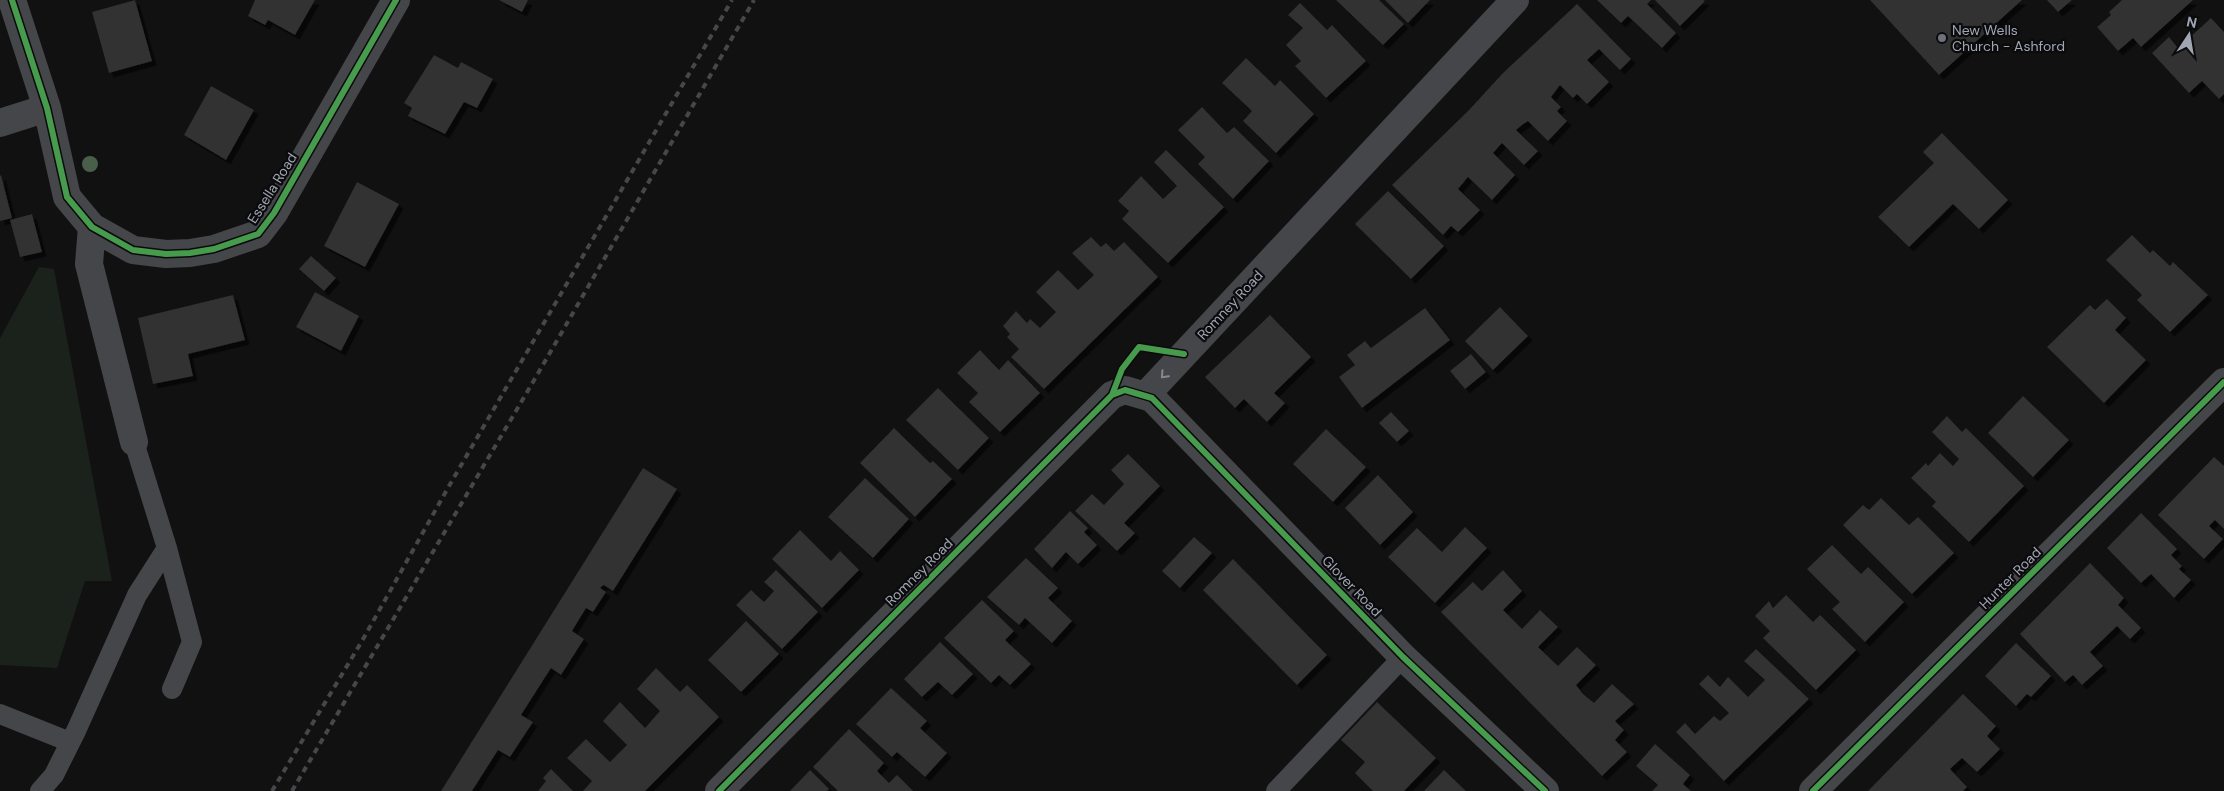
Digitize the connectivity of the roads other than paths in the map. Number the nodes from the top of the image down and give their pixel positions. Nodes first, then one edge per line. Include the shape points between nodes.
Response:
1 (12, 0) edge
2 (396, 0) edge
3 (1515, 0) edge
4 (47, 108) junction
5 (0, 123) edge
6 (92, 227) junction
7 (2222, 387) edge
8 (1145, 396) junction
9 (134, 442) joint
10 (168, 548) junction
11 (1403, 657) junction
12 (172, 690) dead end
13 (0, 714) edge
14 (70, 742) junction
15 (40, 791) edge
16 (719, 791) edge
17 (1276, 791) edge
18 (1545, 791) edge
19 (1813, 791) edge

1 - 4 street, Essella Road
2 - 6 street, Essella Road via 274,213 258,234 214,249 166,254 133,250
3 -> 8 street, Romney Road
4 - 5 street
4 - 6 street, Essella Road via 67,198
6 - 9 street via 89,264
7 - 19 street, Hunter Road
8 - 11 street, Glover Road via 1152,398
8 - 16 street, Romney Road via 1125,390 1112,395
9 - 10 lane
10 - 12 lane via 192,642
10 - 14 lane via 138,595
11 - 17 lane
11 - 18 street, Glover Road
13 - 14 lane
14 - 15 lane via 54,775

